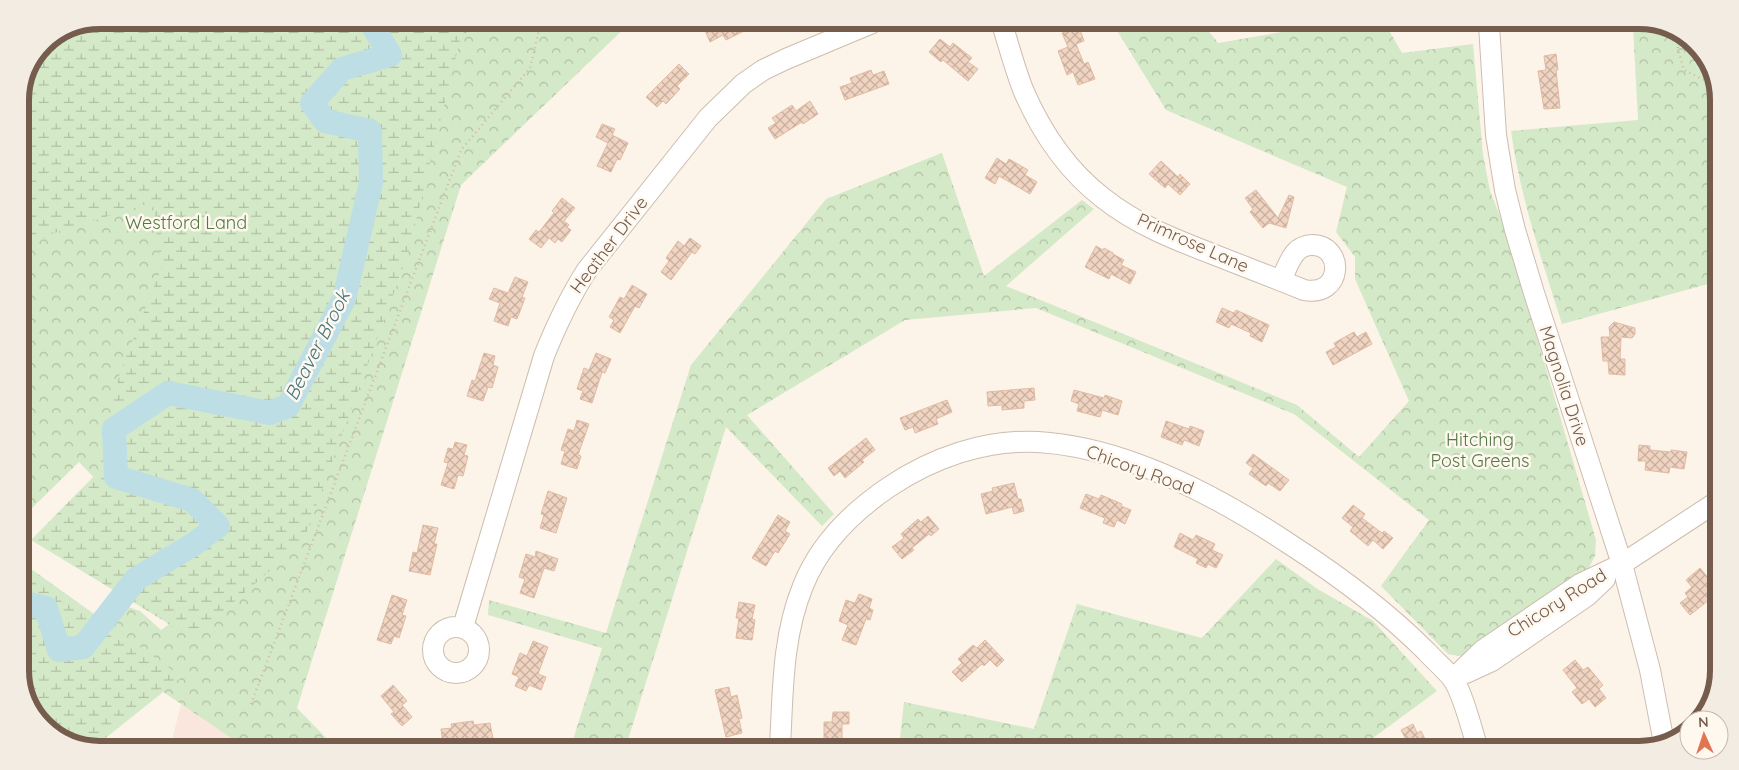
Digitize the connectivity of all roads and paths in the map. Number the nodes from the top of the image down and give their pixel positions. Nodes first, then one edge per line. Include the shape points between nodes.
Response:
1 (539, 29) edge
2 (858, 29) edge
3 (1004, 29) edge
4 (1489, 29) edge
5 (1677, 39) edge
6 (1708, 82) edge
7 (1282, 281) dead end
8 (1710, 506) edge
9 (1622, 564) junction
10 (463, 627) dead end
11 (1453, 679) junction
12 (251, 704) dead end
13 (1663, 737) edge
14 (780, 741) edge
15 (1475, 741) edge

1 - 12 path via 530,68 461,150
2 - 10 street, Heather Drive via 763,70 743,84 708,118 587,270 556,326 544,356
3 - 7 street, Primrose Lane via 1032,109 1060,154 1104,199 1143,224
4 - 9 street, Magnolia Drive via 1496,135 1505,190 1534,293
5 - 6 path via 1684,70
8 - 9 street, Chicory Road
9 - 11 street, Chicory Road via 1587,596 1492,661
9 - 13 street, Magnolia Drive via 1650,670
11 - 14 street, Chicory Road via 1372,602 1283,539 1212,497 1109,455 1073,446 1003,443 942,459 903,478 849,518 830,540 814,562 794,612 785,667
11 - 15 street, Chicory Road

